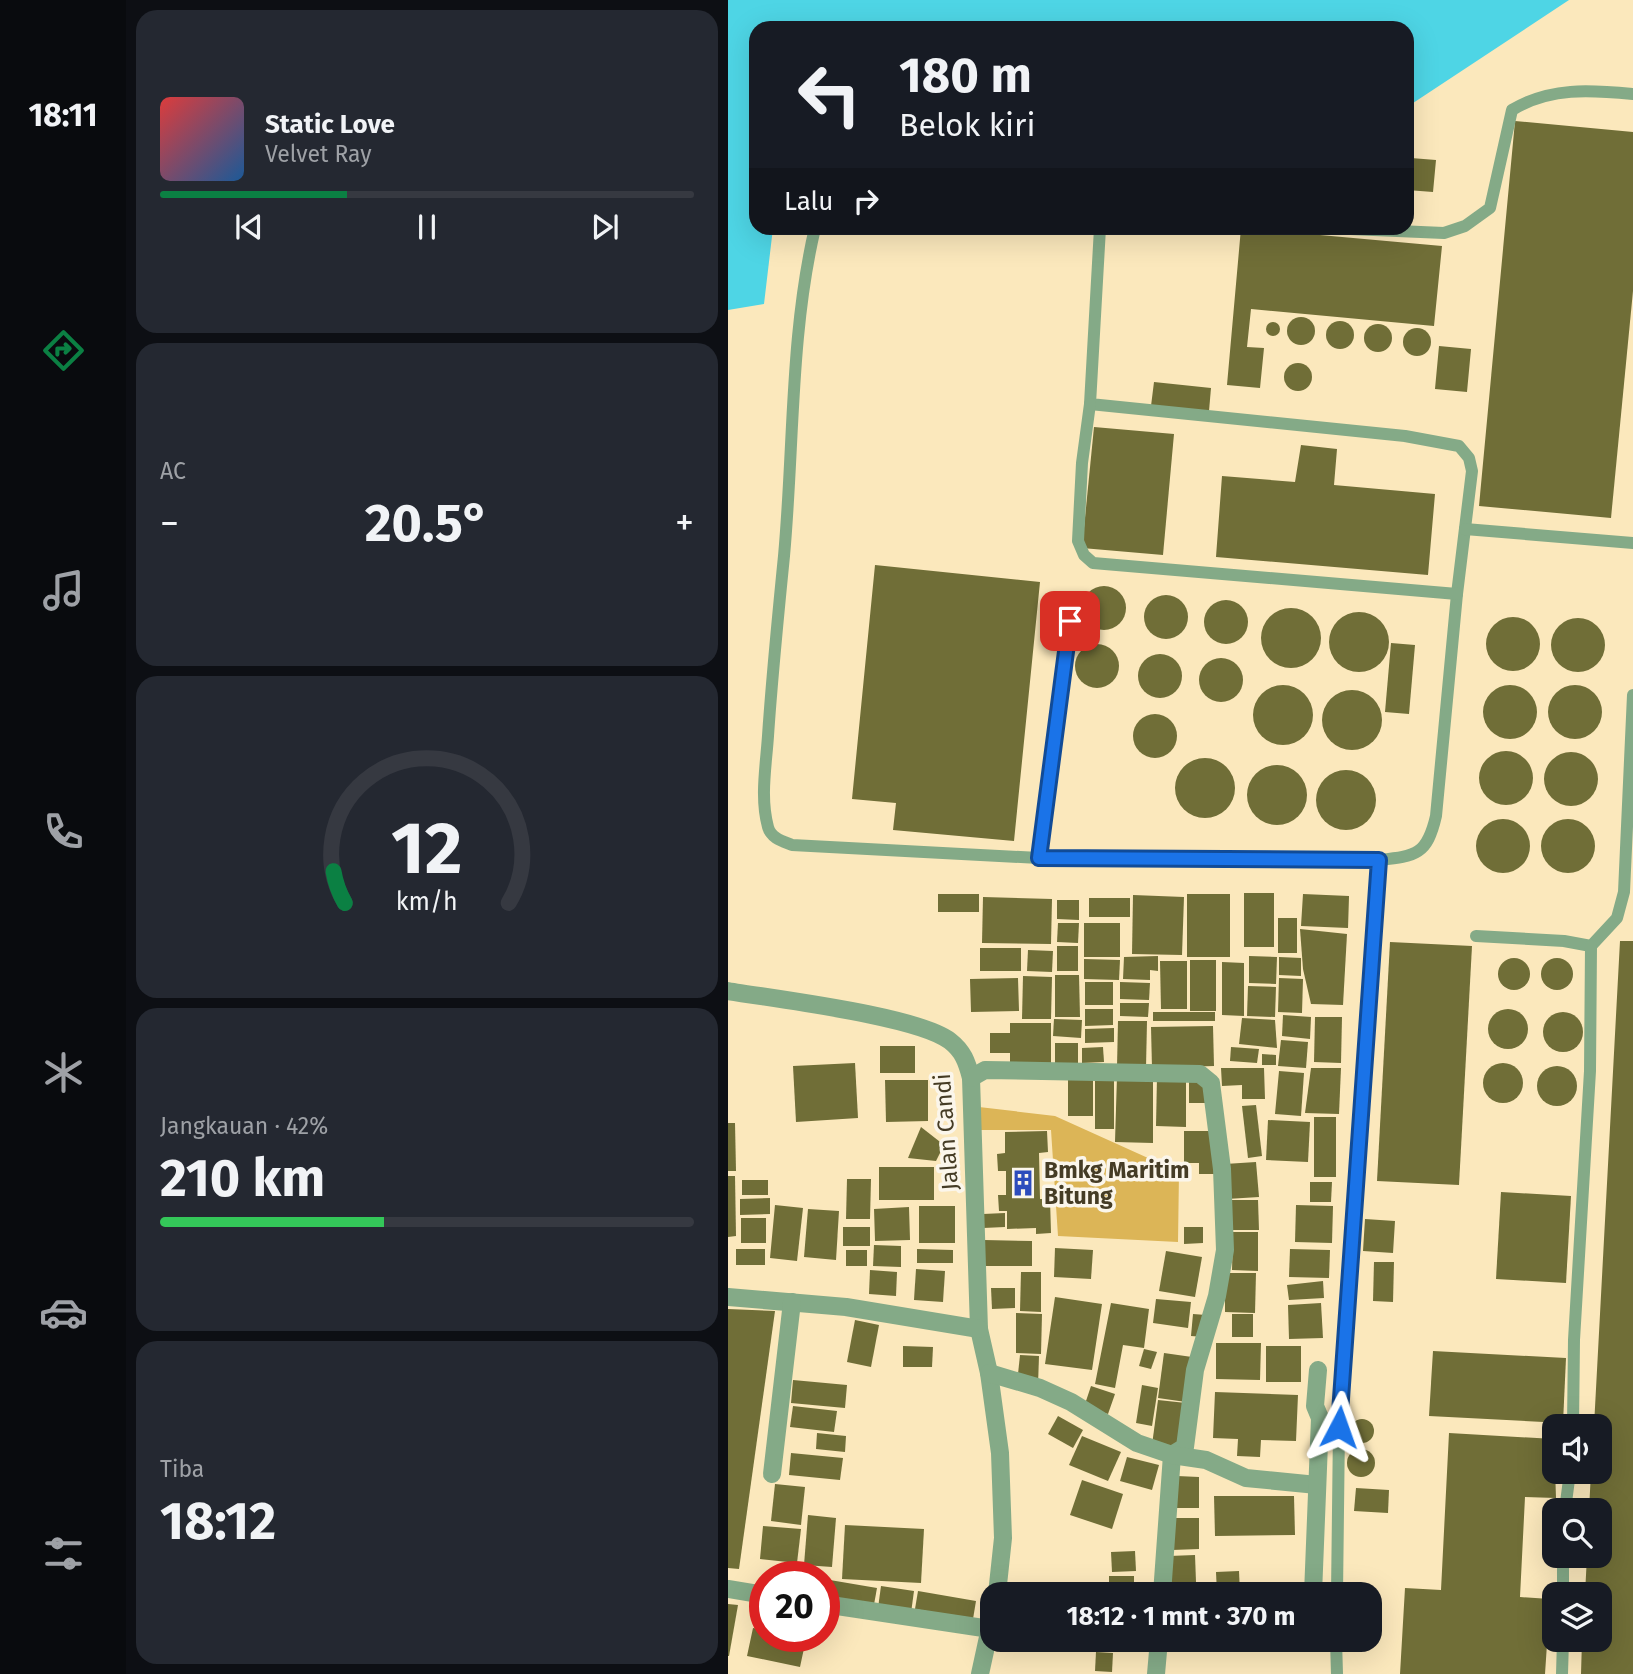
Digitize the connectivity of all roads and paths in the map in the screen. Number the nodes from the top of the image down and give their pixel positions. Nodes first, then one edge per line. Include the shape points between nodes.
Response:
1 (1633, 94) edge
2 (1414, 232) edge
3 (813, 235) edge
4 (1100, 235) edge
5 (1090, 404) junction
6 (1465, 529) junction
7 (1633, 543) edge
8 (1457, 594) junction
9 (1073, 598) dead end
10 (1633, 695) edge
11 (1039, 858) junction
12 (1379, 860) junction
13 (1476, 936) dead end
14 (1591, 946) junction
15 (728, 991) edge
16 (971, 1078) junction
17 (728, 1297) edge
18 (792, 1302) junction
19 (979, 1329) junction
20 (1318, 1370) dead end
21 (989, 1373) junction
22 (1573, 1414) edge
23 (1172, 1455) junction
24 (772, 1474) dead end
25 (1317, 1485) junction
26 (998, 1582) edge
27 (1163, 1582) edge
28 (1313, 1582) edge
29 (1337, 1582) edge
30 (728, 1590) edge
31 (749, 1593) edge
32 (840, 1606) edge
33 (980, 1623) edge
34 (985, 1652) edge
35 (1157, 1652) edge
36 (1336, 1652) edge
37 (1563, 1652) edge
38 (980, 1674) edge
39 (1156, 1674) edge
40 (1337, 1674) edge
41 (1562, 1674) edge

1 - 2 lane via 1572,90 1526,101 1512,110 1490,208 1465,226 1444,233
3 - 11 lane via 798,338 772,675 765,774 769,831 792,845
4 - 5 lane
5 - 6 lane via 1405,436 1459,446 1469,457 1472,471
5 - 8 lane via 1078,541 1093,563
6 - 7 lane
6 - 8 lane
8 - 12 lane via 1432,836 1412,856
9 - 11 lane
10 - 14 lane via 1624,892 1617,918
11 - 12 lane
12 - 29 lane via 1339,1427
13 - 14 lane
14 - 22 lane via 1590,1071
15 - 16 street, Jalan Candi via 907,1023 937,1033 965,1057
16 - 19 street, Jalan Candi
16 - 23 street via 985,1070 1200,1074 1209,1078 1220,1157 1225,1250 1191,1392 1185,1447
17 - 18 street
18 - 19 street via 928,1318
18 - 24 street
19 - 21 street, Jalan Candi
20 - 25 street
21 - 23 street via 1050,1393 1137,1443
21 - 26 street, Jalan Candi via 1000,1453 1003,1538
23 - 25 street via 1206,1460 1246,1478
23 - 27 street
25 - 28 street
30 - 31 street
32 - 33 street
34 - 38 street
35 - 39 street
36 - 40 lane
37 - 41 lane

